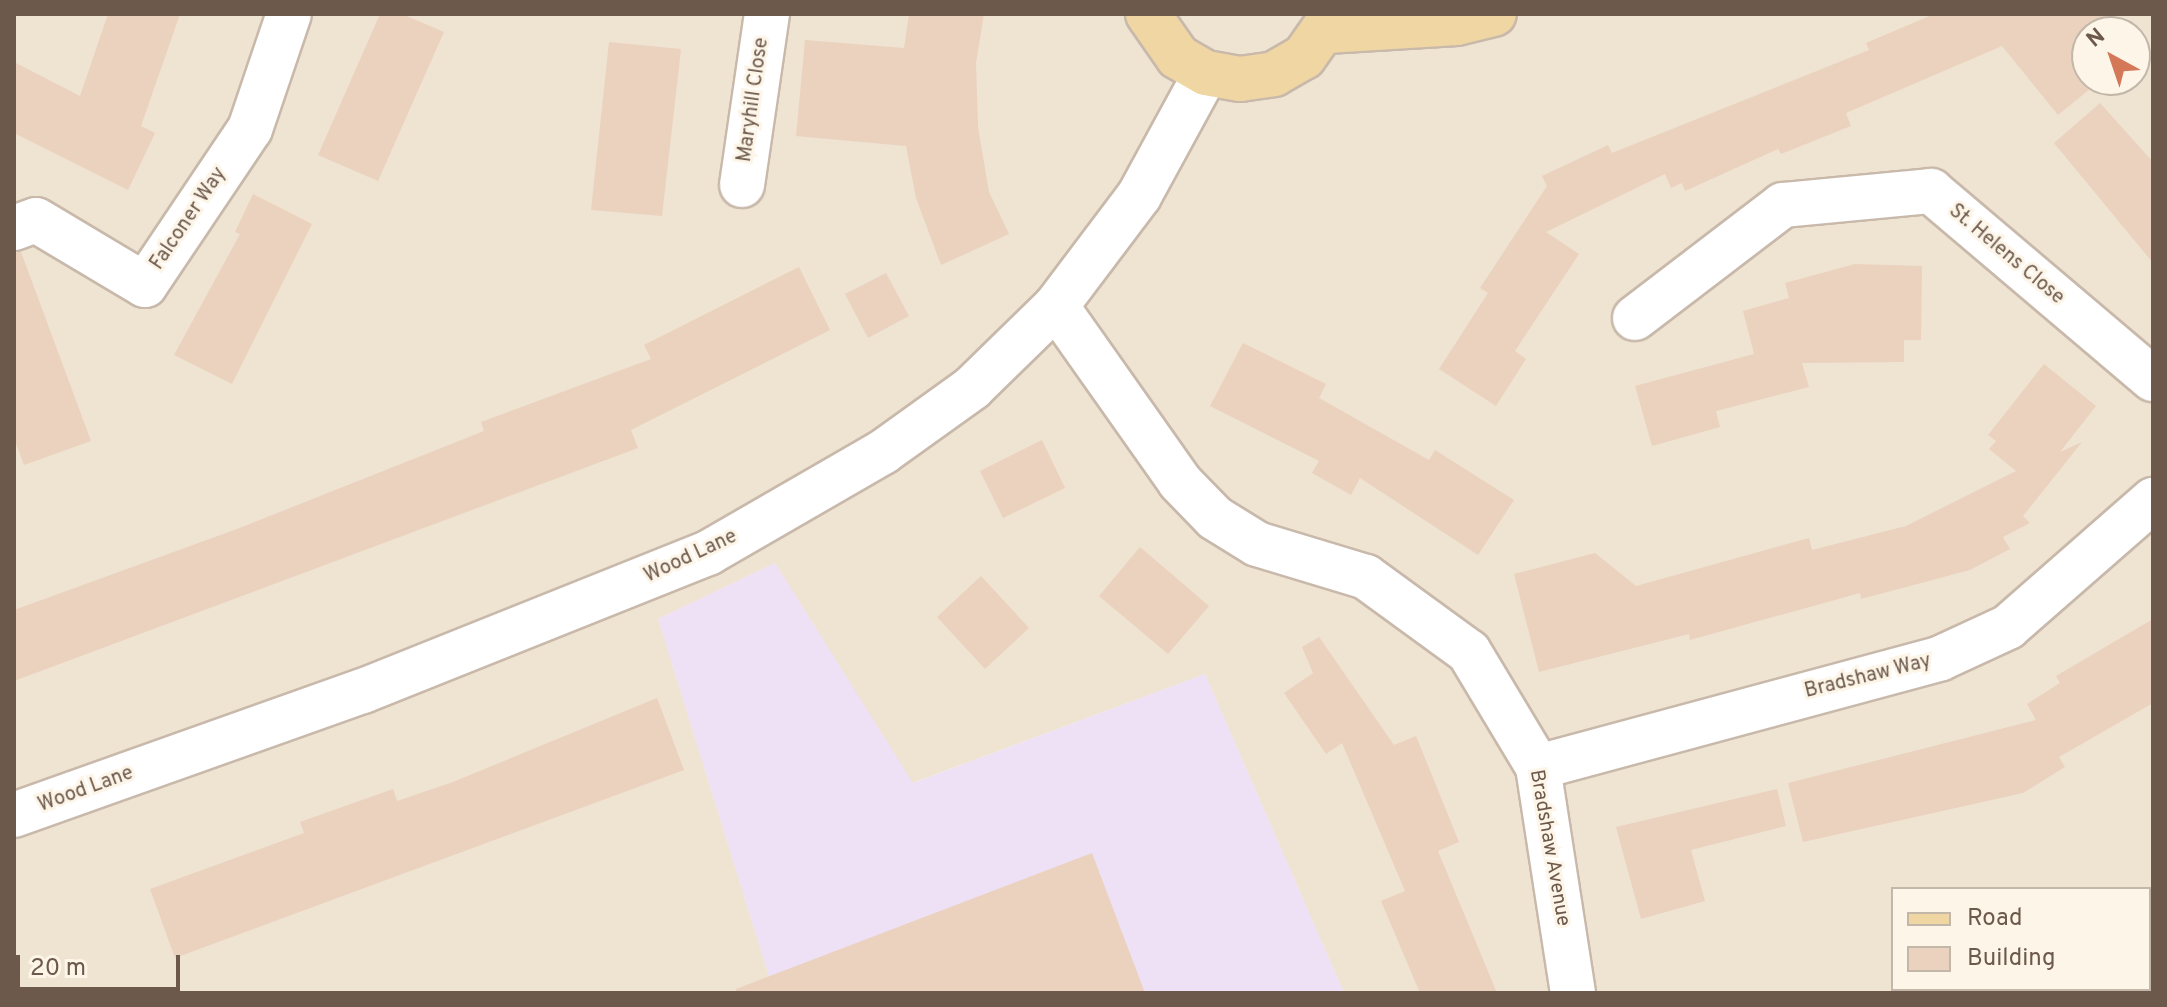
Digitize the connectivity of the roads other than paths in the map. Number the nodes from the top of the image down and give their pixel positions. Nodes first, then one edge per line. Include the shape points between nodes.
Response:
1 (289, 14) edge
2 (767, 14) edge
3 (1148, 14) edge
4 (1494, 14) edge
5 (1331, 23) edge
6 (1206, 73) junction
7 (742, 185) dead end
8 (14, 228) edge
9 (1056, 306) junction
10 (1635, 318) dead end
11 (2153, 379) edge
12 (2153, 500) edge
13 (1538, 767) junction
14 (14, 815) edge
15 (1573, 993) edge

1 - 8 street, Falconer Way via 250,129 145,285 36,220
2 - 7 street, Maryhill Close
3 - 6 main road via 1178,57
4 - 5 main road via 1457,23
5 - 6 main road via 1304,57 1274,74 1240,79
6 - 9 street, Wood Lane via 1139,196
9 - 13 street, Bradshaw Avenue via 1180,482 1215,518 1257,544 1366,577 1420,611 1469,652
9 - 14 street, Wood Lane via 972,388 883,452 708,553 363,691
10 - 11 street, St. Helens Close via 1783,205 1931,191
12 - 13 street, Bradshaw Way via 2008,627 1941,658
13 - 15 street, Bradshaw Avenue

